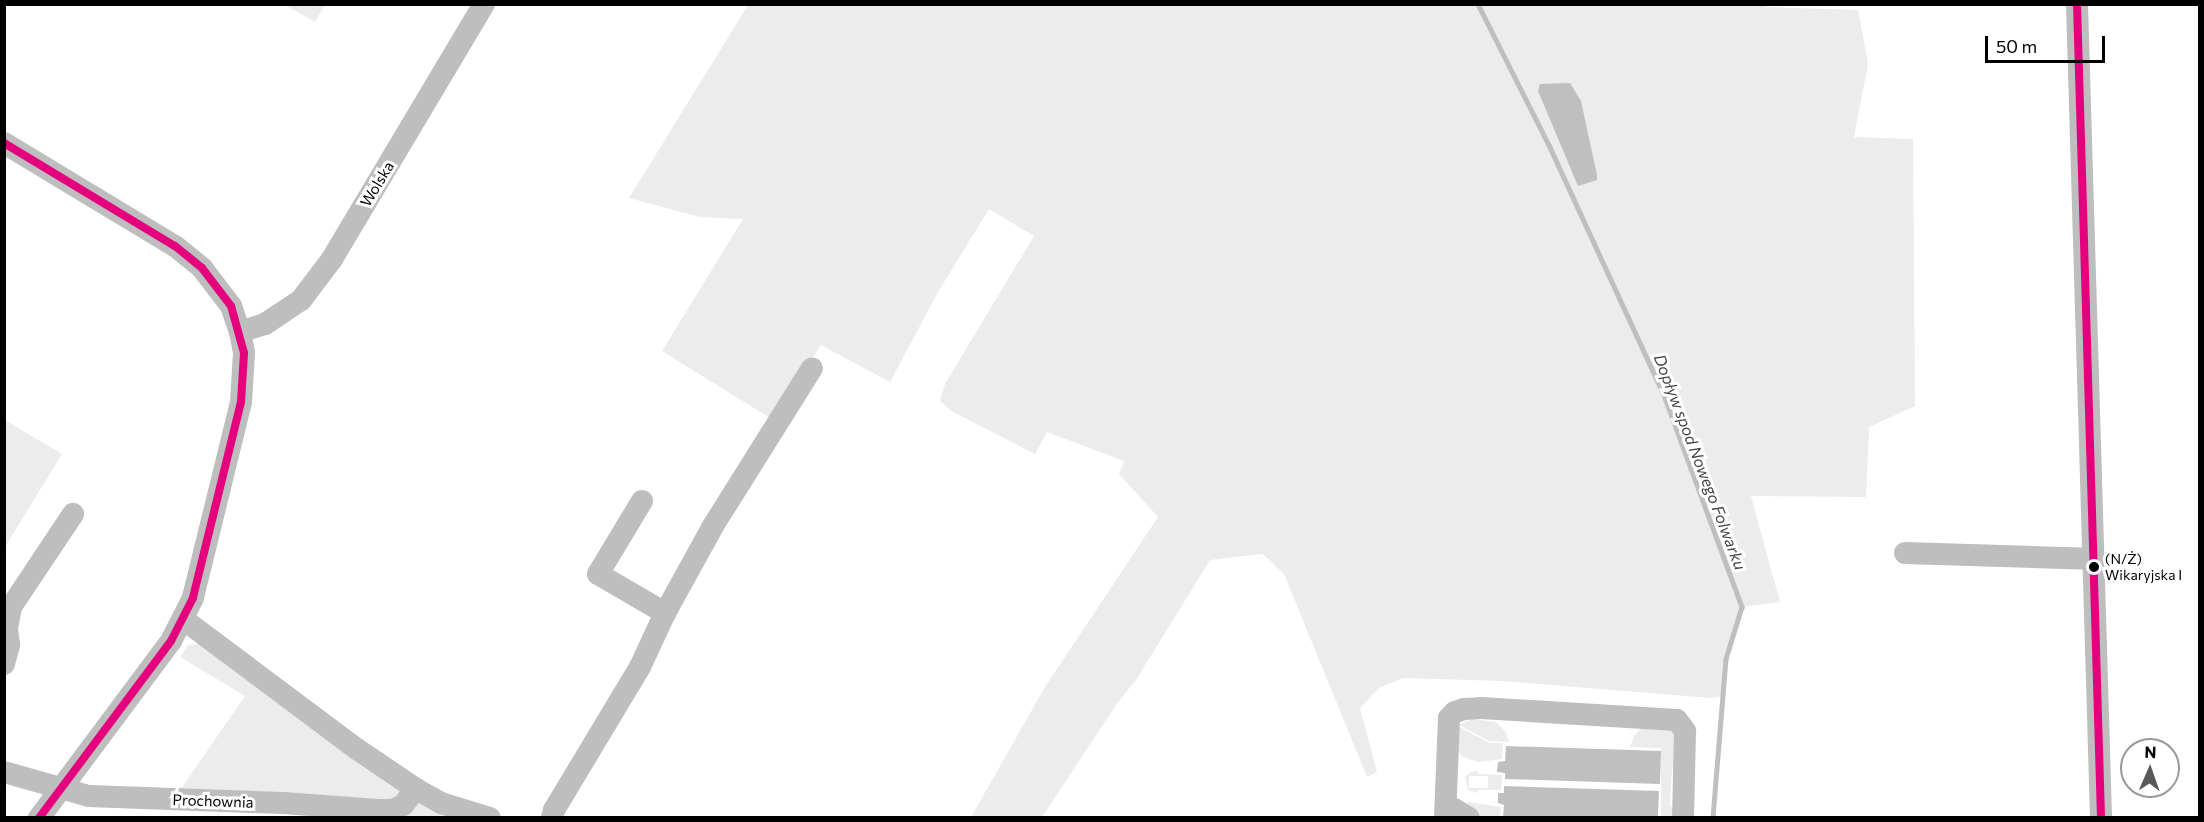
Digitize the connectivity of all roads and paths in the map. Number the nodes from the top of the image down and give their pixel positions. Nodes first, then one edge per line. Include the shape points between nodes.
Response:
1 (484, 4) edge
2 (2077, 4) edge
3 (4, 143) edge
4 (240, 332) junction
5 (812, 368) dead end
6 (642, 501) dead end
7 (73, 514) dead end
8 (1905, 553) dead end
9 (2095, 559) junction
10 (665, 613) junction
11 (183, 619) junction
12 (4, 664) edge
13 (4, 772) edge
14 (61, 788) junction
15 (416, 789) junction
16 (1445, 813) edge
17 (39, 818) edge
18 (490, 818) edge
19 (552, 818) edge
20 (1469, 818) edge
21 (1683, 818) edge
22 (2101, 818) edge

1 - 4 street, Wolska via 332,259 302,300 265,324
2 - 9 street
3 - 4 street via 190,257 223,294
4 - 11 street via 244,353 241,402 200,575
5 - 10 street via 713,526
6 - 10 street via 598,574
7 - 12 street via 11,607
8 - 9 street
9 - 22 street
10 - 19 street via 640,667
11 - 14 street via 171,641
11 - 15 street
13 - 14 street, Prochownia
14 - 15 street, Prochownia via 89,796 379,810 403,805
14 - 17 street
15 - 18 street via 441,803
16 - 20 street via 1454,809
16 - 21 street via 1449,718 1464,709 1677,720 1685,731

